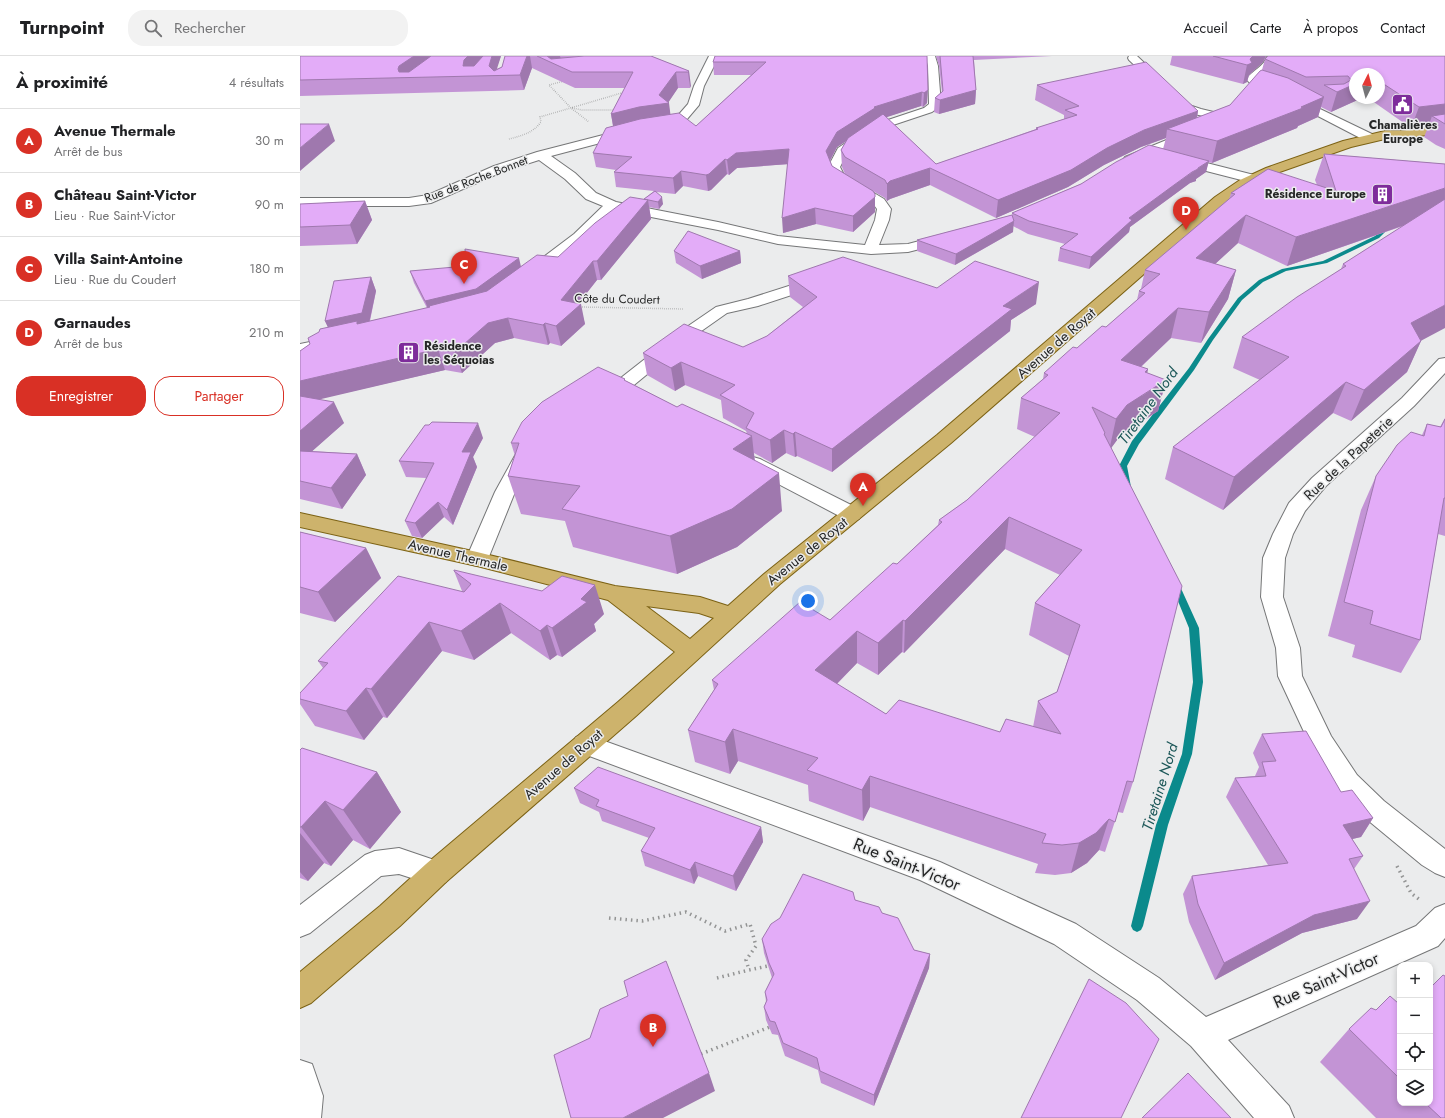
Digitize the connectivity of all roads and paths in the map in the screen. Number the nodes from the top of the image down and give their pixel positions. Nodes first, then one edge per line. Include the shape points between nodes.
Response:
1 (714, 56) edge
2 (930, 56) edge
3 (1272, 56) edge
4 (1133, 58) dead end
5 (560, 76) edge
6 (626, 91) edge
7 (1288, 95) junction
8 (1316, 100) edge
9 (1232, 105) edge
10 (571, 108) junction
11 (617, 110) edge
12 (1222, 117) junction
13 (1445, 121) edge
14 (594, 126) dead end
15 (1445, 128) edge
16 (1378, 136) junction
17 (509, 139) dead end
18 (1146, 151) junction
19 (541, 155) junction
20 (1115, 166) edge
21 (1253, 179) junction
22 (300, 202) edge
23 (612, 205) junction
24 (959, 235) edge
25 (871, 250) junction
26 (854, 265) edge
27 (831, 278) edge
28 (518, 283) edge
29 (573, 307) edge
30 (722, 310) junction
31 (346, 340) edge
32 (300, 349) edge
33 (1445, 363) edge
34 (614, 390) junction
35 (635, 401) edge
36 (587, 407) edge
37 (533, 446) edge
38 (740, 456) edge
39 (852, 514) junction
40 (300, 520) edge
41 (477, 559) junction
42 (615, 594) junction
43 (731, 615) junction
44 (691, 652) junction
45 (585, 744) junction
46 (1445, 864) edge
47 (436, 873) junction
48 (609, 918) dead end
49 (1445, 918) edge
50 (300, 923) edge
51 (768, 966) edge
52 (749, 970) junction
53 (717, 978) dead end
54 (300, 992) edge
55 (770, 1027) edge
56 (1202, 1034) junction
57 (701, 1054) edge
58 (300, 1076) edge
59 (304, 1118) edge
60 (1277, 1118) edge

1 - 19 street via 693,105 678,124 642,128
2 - 25 street via 935,105 928,110 877,127 842,151 834,167 838,178 879,202 884,209 883,220 873,239
3 - 7 street via 1270,63 1253,80
4 - 12 street via 1185,107
5 - 10 path via 564,81 549,85
6 - 10 path
7 - 8 street
7 - 16 street
9 - 12 street
10 - 11 path
10 - 14 path
10 - 17 path via 540,117 541,122 536,128
12 - 18 street via 1215,125
13 - 16 main road, Avenue de Royat via 1391,131
15 - 16 main road, Avenue de Royat
16 - 21 main road, Avenue de Royat via 1347,144
18 - 20 street
18 - 21 street
19 - 22 street, Rue de Roche Bonnet via 498,169 431,199 410,202
19 - 23 street, Rue de Roche Bonnet via 570,176 591,196
21 - 39 main road, Avenue de Royat via 1220,200 944,439
23 - 25 street, Rue de Roche Bonnet via 778,240
23 - 28 street via 579,237
24 - 25 street, Rue de Roche Bonnet via 908,248
25 - 26 street
27 - 30 street
29 - 30 path, Côte du Coudert
30 - 34 street
31 - 32 street
33 - 46 street, Rue de la Papeterie via 1408,402 1319,482 1296,508 1282,534 1274,558 1272,597 1288,648 1290,676 1321,742 1348,783 1374,809
34 - 35 street
34 - 36 street
37 - 41 street via 524,456 505,492
38 - 39 street
39 - 43 main road, Avenue de Royat
40 - 41 main road, Avenue Thermale
41 - 42 main road, Avenue Thermale
42 - 43 main road, Avenue Thermale via 700,605
42 - 44 main road, Avenue Thermale
43 - 44 main road, Avenue de Royat
44 - 45 main road, Avenue de Royat
45 - 47 main road, Avenue de Royat
45 - 56 street, Rue Saint-Victor via 930,871 1065,934 1141,984
47 - 50 street via 399,861 374,864
47 - 54 main road, Avenue de Royat via 390,916
48 - 52 path via 642,921 686,912 725,931 750,924 756,946 746,960
49 - 56 street, Rue Saint-Victor via 1427,936
51 - 52 path
52 - 53 path
55 - 57 path
56 - 60 street, Rue Saint-Victor
58 - 59 street via 306,1096

